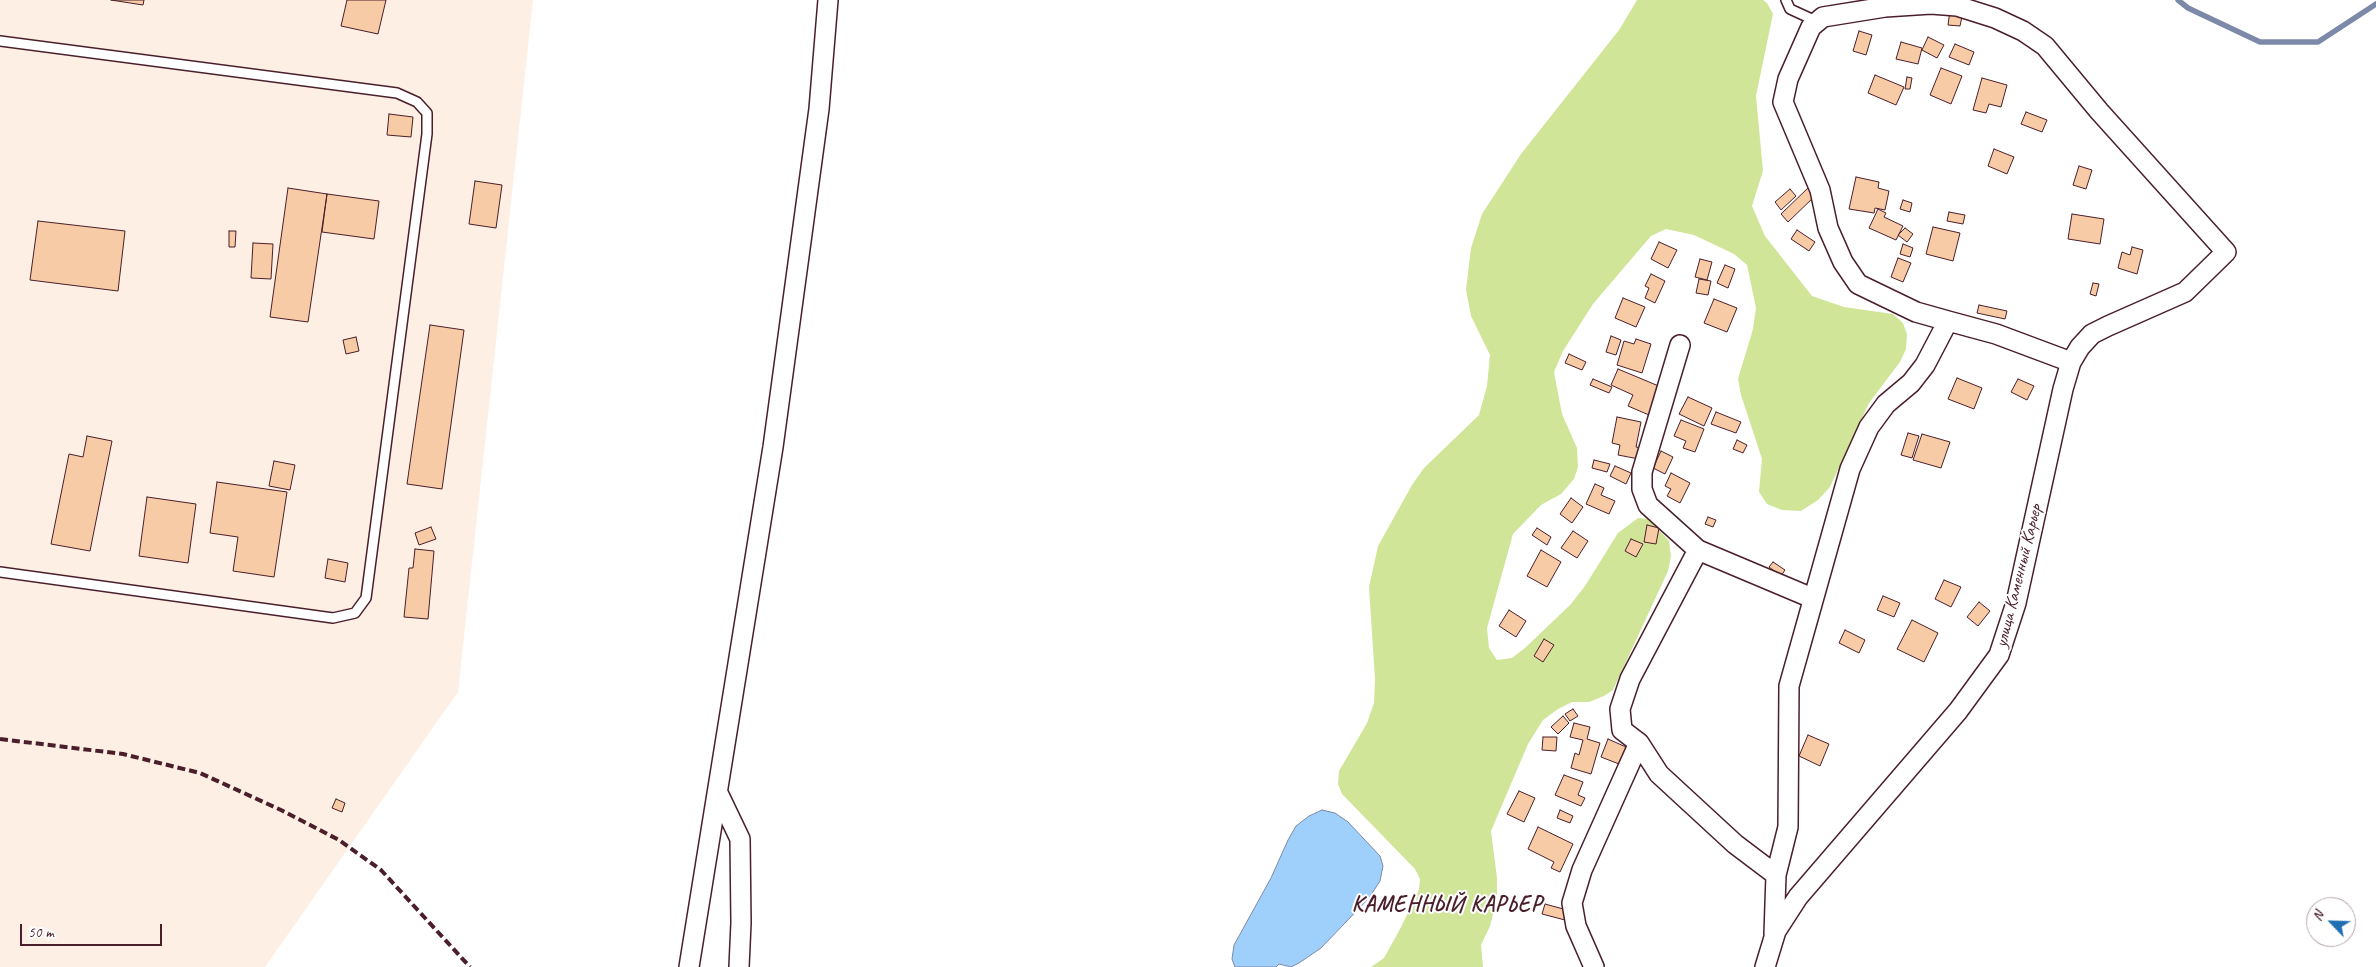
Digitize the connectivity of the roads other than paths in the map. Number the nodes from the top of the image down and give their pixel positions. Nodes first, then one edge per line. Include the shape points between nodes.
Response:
1 (828, 0) edge
2 (1786, 0) edge
3 (1816, 21) junction
4 (0, 41) edge
5 (1948, 321) junction
6 (1680, 345) dead end
7 (2071, 362) junction
8 (1698, 550) junction
9 (0, 572) edge
10 (1812, 598) junction
11 (1639, 743) junction
12 (718, 794) junction
13 (1776, 875) junction
14 (1774, 940) junction
15 (689, 967) edge
16 (739, 967) edge
17 (1594, 967) edge
18 (1765, 967) edge

1 - 12 street via 820,109 774,437
2 - 3 lane via 1790,9
3 - 5 street via 1788,79 1783,102 1820,190 1828,228 1843,262 1858,284 1916,312
3 - 7 street, улица Каменный Карьер via 1823,17 1885,7 1931,4 1957,6 2023,30 2045,46 2098,111 2226,252 2185,292 2092,334
4 - 9 lane via 397,93 417,102 427,113 427,134 366,598 355,613 333,618
5 - 7 street via 1996,334
5 - 10 street via 1912,383 1886,404 1869,427 1850,469
6 - 8 street via 1642,472 1642,489 1648,505
7 - 14 street, улица Каменный Карьер via 2016,603 1999,656 1958,711 1798,897 1776,931
8 - 10 street
8 - 11 street via 1630,679 1620,709 1622,730
10 - 13 street via 1789,686 1788,827
11 - 13 street via 1659,774 1734,844
11 - 17 street via 1582,870 1572,902 1576,926
12 - 15 street
12 - 16 street via 740,839
13 - 14 street
14 - 18 street, улица Каменный Карьер

